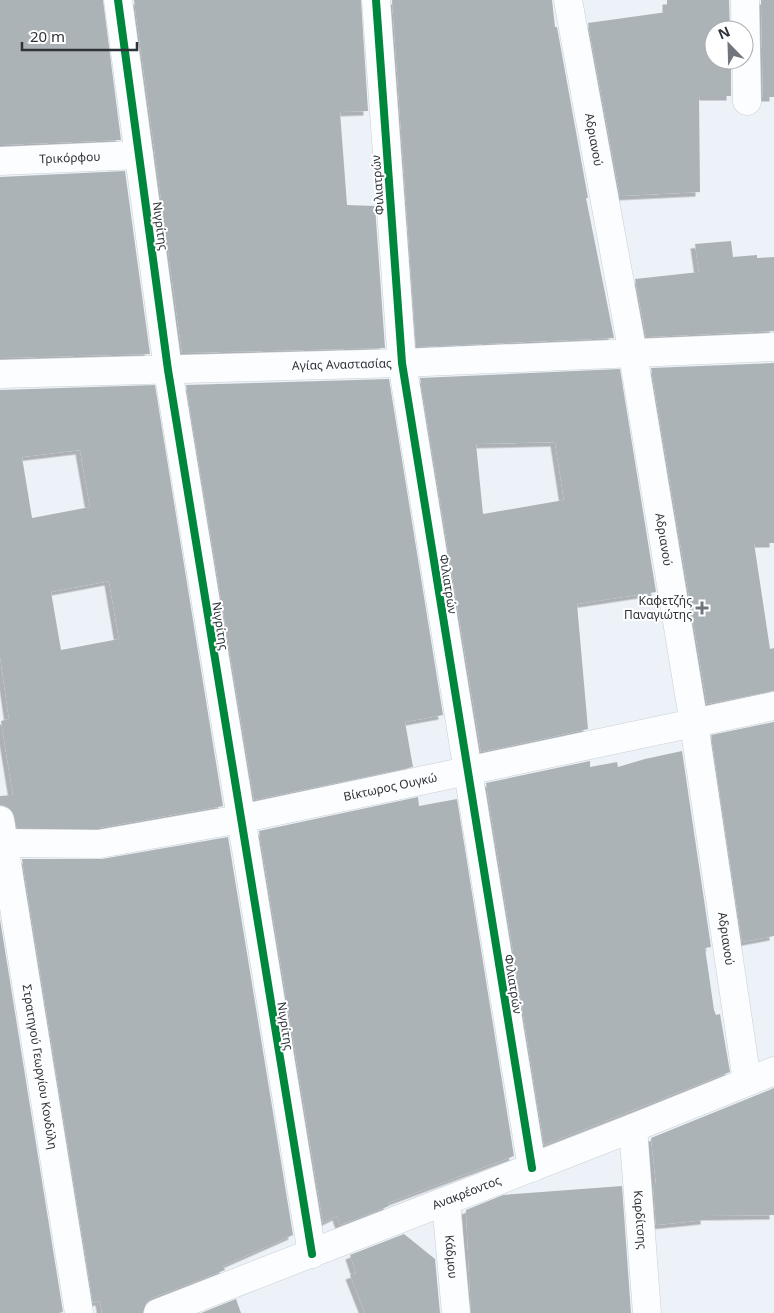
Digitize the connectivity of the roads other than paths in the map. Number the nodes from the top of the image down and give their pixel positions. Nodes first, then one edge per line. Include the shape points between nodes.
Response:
1 (118, 0) edge
2 (376, 0) edge
3 (568, 0) edge
4 (745, 0) edge
5 (747, 101) dead end
6 (139, 155) junction
7 (0, 161) edge
8 (774, 348) edge
9 (633, 354) junction
10 (402, 363) junction
11 (168, 370) junction
12 (0, 374) edge
13 (774, 706) edge
14 (694, 724) junction
15 (467, 772) junction
16 (240, 819) junction
17 (2, 836) edge
18 (774, 1071) edge
19 (747, 1081) junction
20 (633, 1128) junction
21 (532, 1168) junction
22 (446, 1202) junction
23 (312, 1254) junction
24 (79, 1313) edge
25 (158, 1313) edge
26 (456, 1313) edge
27 (647, 1313) edge

1 - 6 street, Νιγρίτης
2 - 10 street, Φιλιατρών
3 - 9 street, Αδριανού
4 - 5 street
6 - 7 street, Τρικόρφου
6 - 11 street, Νιγρίτης
8 - 9 street, Αγίας Αναστασίας
9 - 10 street, Αγίας Αναστασίας
9 - 14 street, Αδριανού
10 - 11 street, Αγίας Αναστασίας
10 - 15 street, Φιλιατρών
11 - 12 street, Αγίας Αναστασίας
11 - 16 street, Νιγρίτης
13 - 14 street, Βίκτωρος Ουγκώ
14 - 15 street, Βίκτωρος Ουγκώ
14 - 19 street, Αδριανού
15 - 16 street, Βίκτωρος Ουγκώ
15 - 21 street, Φιλιατρών
16 - 17 street, Βίκτωρος Ουγκώ via 99,844
16 - 23 street, Νιγρίτης
17 - 24 street, Στρατηγού Γεωργίου Κονδύλη
18 - 19 street, Ανακρέοντος
19 - 20 street, Ανακρέοντος
20 - 21 street, Ανακρέοντος
20 - 27 street, Καρδίτσης
21 - 22 street, Ανακρέοντος
22 - 23 street, Ανακρέοντος
22 - 26 street, Κάδμου
23 - 25 street, Ανακρέοντος

